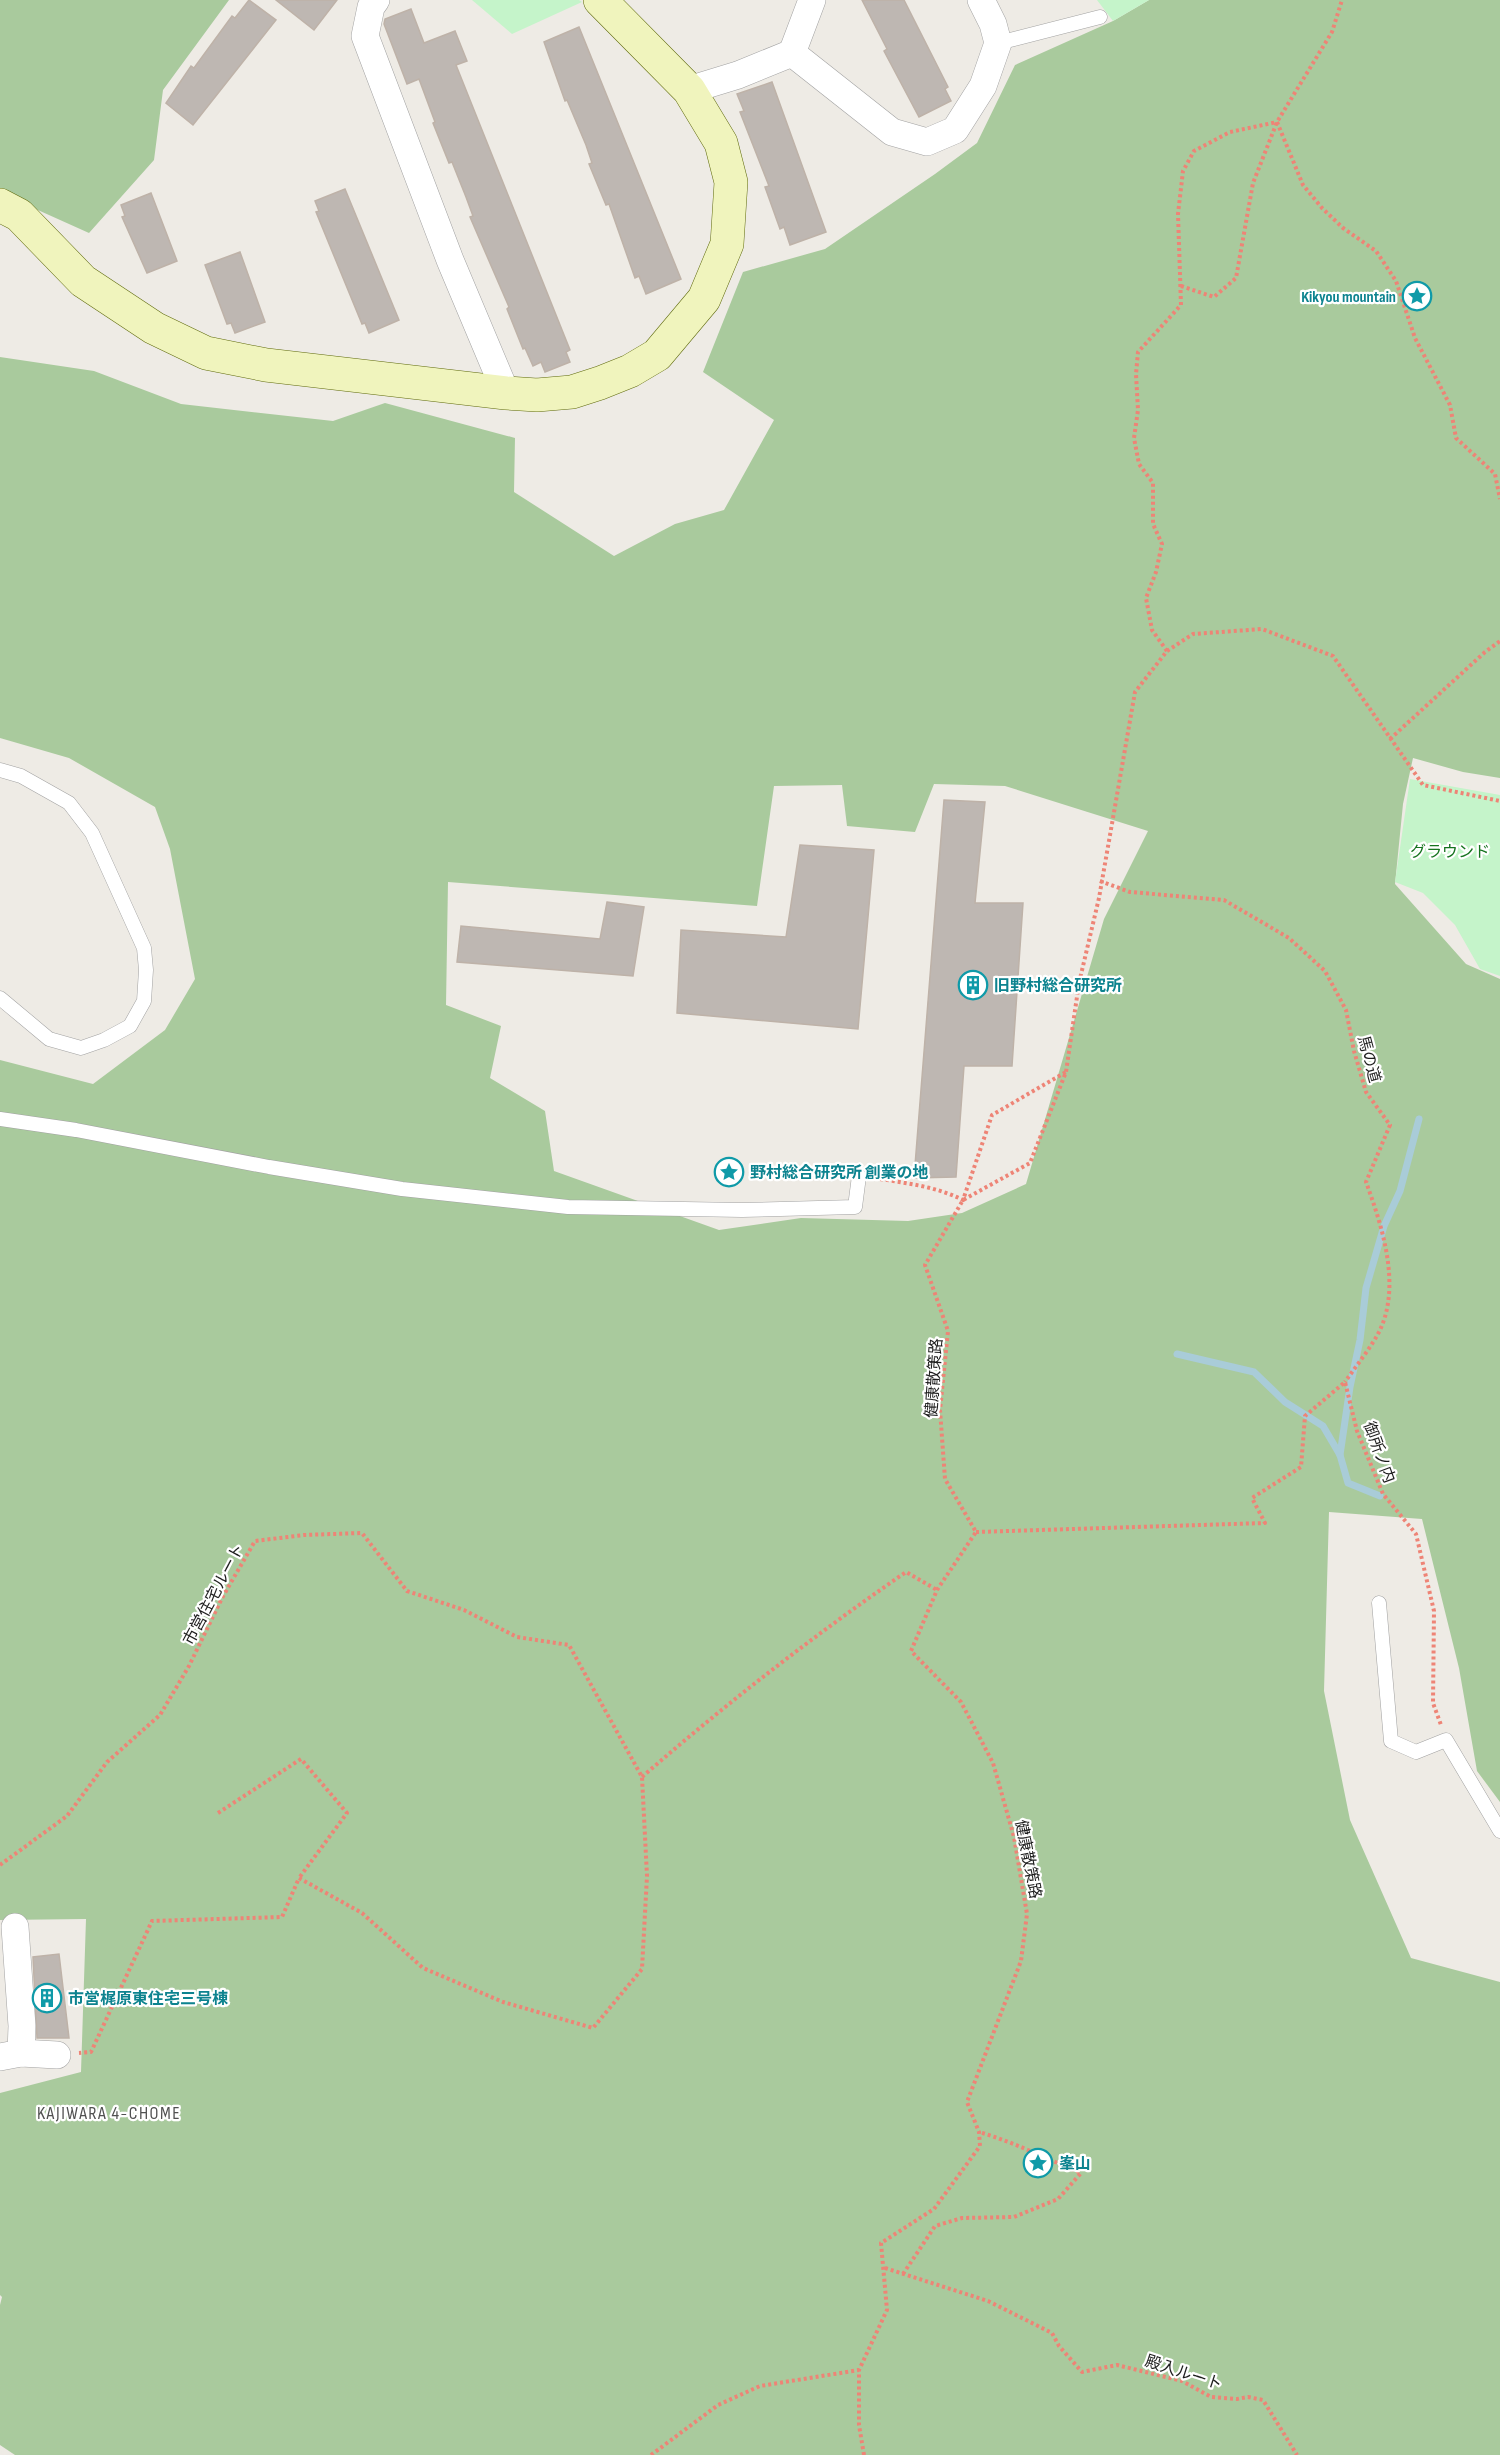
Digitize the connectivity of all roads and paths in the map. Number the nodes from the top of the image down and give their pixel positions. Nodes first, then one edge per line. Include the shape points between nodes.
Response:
1 (376, 0) edge
2 (812, 0) edge
3 (981, 0) edge
4 (1342, 0) edge
5 (609, 3) edge
6 (1100, 17) dead end
7 (998, 43) junction
8 (792, 53) junction
9 (689, 90) junction
10 (1277, 122) junction
11 (0, 205) edge
12 (1181, 286) junction
13 (506, 393) junction
14 (1500, 499) edge
15 (1500, 641) edge
16 (1167, 651) junction
17 (1390, 738) junction
18 (0, 770) edge
19 (1500, 801) edge
20 (1100, 881) junction
21 (0, 998) edge
22 (1066, 1072) junction
23 (0, 1119) edge
24 (859, 1176) joint
25 (963, 1200) junction
26 (1345, 1382) junction
27 (976, 1532) junction
28 (937, 1590) junction
29 (1379, 1603) dead end
30 (1446, 1740) junction
31 (642, 1777) junction
32 (218, 1813) dead end
33 (1500, 1831) edge
34 (0, 1865) edge
35 (299, 1878) junction
36 (15, 1928) dead end
37 (11, 2055) edge
38 (57, 2055) joint
39 (979, 2132) junction
40 (884, 2268) junction
41 (903, 2274) junction
42 (859, 2370) junction
43 (651, 2455) edge
44 (864, 2455) edge
45 (1297, 2455) edge

1 - 13 street via 365,36
2 - 8 street
3 - 7 street
4 - 10 path via 1332,32
5 - 9 street
6 - 7 lane
7 - 8 street via 983,86 955,130 927,142 892,132
8 - 9 street
9 - 13 street via 721,143 731,182 727,244 704,299 657,355 630,371 572,392
10 - 12 path via 1253,183 1236,278 1214,297
10 - 12 path via 1230,132 1194,151 1183,171 1178,214
10 - 14 path via 1304,185 1343,228 1376,251 1396,281 1414,338 1450,405 1456,438 1495,474
11 - 13 street via 19,215 82,281 154,328 206,353 266,365
12 - 16 path via 1181,305 1138,352 1136,374 1138,410 1134,438 1139,465 1153,483 1153,524 1162,544 1146,598 1152,630
15 - 17 path
16 - 17 path via 1192,634 1262,629 1333,656
16 - 20 path via 1135,692
17 - 19 path via 1423,785
18 - 21 lane via 21,776 69,803 92,833 144,948 146,970 144,1001 130,1026 81,1048 49,1039
20 - 22 path
20 - 26 path, 馬の道 via 1130,892 1224,900 1296,944 1325,971 1346,1010 1366,1092 1390,1125 1366,1182 1379,1222 1389,1298 1379,1331
22 - 25 path via 1030,1163
22 - 25 path via 992,1115
23 - 24 lane via 402,1189 568,1207 742,1210 855,1207
24 - 25 path via 925,1186
25 - 27 path, 健康散策路 via 925,1265 948,1332 940,1410 945,1479
26 - 27 path via 1305,1416 1300,1467 1252,1498 1264,1523
26 - 30 path, 御所ノ内 via 1358,1431 1383,1494 1416,1534 1434,1611 1433,1703
27 - 28 path, 健康散策路
28 - 31 path via 906,1572 792,1653
28 - 39 path, 健康散策路 via 911,1651 961,1702 993,1763 1014,1837 1027,1914 1022,1961 967,2102
29 - 30 lane via 1390,1741 1416,1752
30 - 33 lane
31 - 34 path, 市営住宅ルート via 569,1646 517,1638 464,1610 407,1591 362,1533 255,1541 160,1715 107,1762 68,1816
31 - 35 path via 647,1876 642,1969 593,2028 503,2002 423,1968 362,1913
32 - 35 path via 301,1759 347,1813
35 - 38 path via 282,1917 152,1921 91,2052
36 - 37 street via 22,2026
37 - 38 street
39 - 40 path via 980,2146 934,2209 881,2243
39 - 41 path via 1081,2172 1058,2199 1014,2217 962,2218 935,2226
40 - 41 path, 殿入ルート
40 - 42 path via 887,2310
41 - 45 path, 殿入ルート via 988,2301 1052,2333 1082,2372 1117,2365 1182,2381 1211,2397 1263,2400
42 - 43 path via 760,2386 718,2405
42 - 44 path via 859,2425

